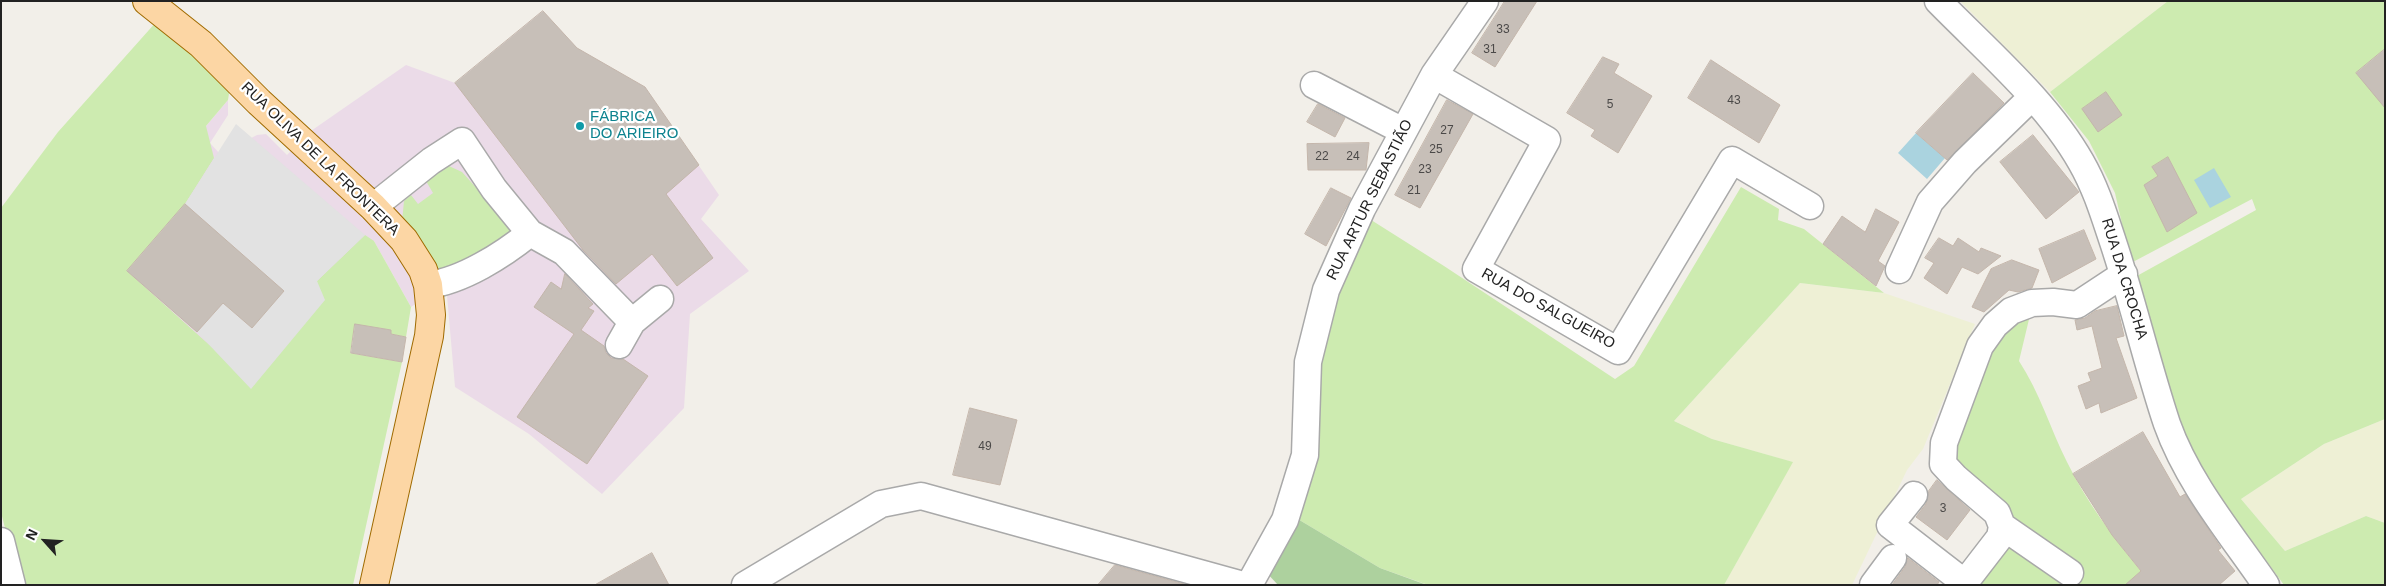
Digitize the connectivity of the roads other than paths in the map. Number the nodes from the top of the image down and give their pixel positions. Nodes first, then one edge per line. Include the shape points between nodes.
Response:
1 (147, 1) edge
2 (1485, 1) edge
3 (1938, 1) edge
4 (1434, 74) junction
5 (1314, 85) dead end
6 (2032, 97) junction
7 (1403, 131) junction
8 (1810, 206) dead end
9 (373, 207) junction
10 (530, 233) junction
11 (1899, 270) dead end
12 (2124, 274) junction
13 (428, 285) junction
14 (660, 299) dead end
15 (632, 322) junction
16 (618, 345) dead end
17 (1914, 495) dead end
18 (2002, 526) junction
19 (1, 541) edge
20 (1893, 558) dead end
21 (2070, 573) dead end
22 (1964, 584) edge
23 (12, 585) edge
24 (374, 585) edge
25 (745, 585) edge
26 (1244, 585) edge
27 (1248, 585) edge
28 (1873, 585) edge
29 (2266, 585) edge

1 - 9 main road, RUA OLIVA DE LA FRONTERA via 201,44
2 - 4 street, RUA ARTUR SEBASTIÃO
3 - 6 street, RUA DA CROCHA
4 - 7 street, RUA ARTUR SEBASTIÃO
4 - 8 street, RUA DO SALGUEIRO via 1547,140 1476,269 1618,351 1732,160
5 - 7 street
6 - 11 street via 1965,162 1930,202
6 - 12 street, RUA DA CROCHA via 2060,129 2098,194
7 - 27 street, RUA ARTUR SEBASTIÃO via 1362,209 1326,290 1308,362 1305,455 1285,520
9 - 10 street via 462,141 494,189
9 - 13 main road, RUA OLIVA DE LA FRONTERA via 404,240
10 - 13 street via 509,250 454,279
10 - 15 street via 564,252
12 - 18 street via 2077,305 2032,303 2011,310 1980,346 1944,443 1944,464 1998,513
12 - 29 street, RUA DA CROCHA via 2168,425 2193,478
13 - 24 main road, RUA OLIVA DE LA FRONTERA via 431,315 424,364
14 - 15 street
15 - 16 street
17 - 22 street via 1890,525
18 - 21 street
18 - 22 street via 2000,537
19 - 23 street
20 - 28 street
25 - 26 street via 881,504 921,496

